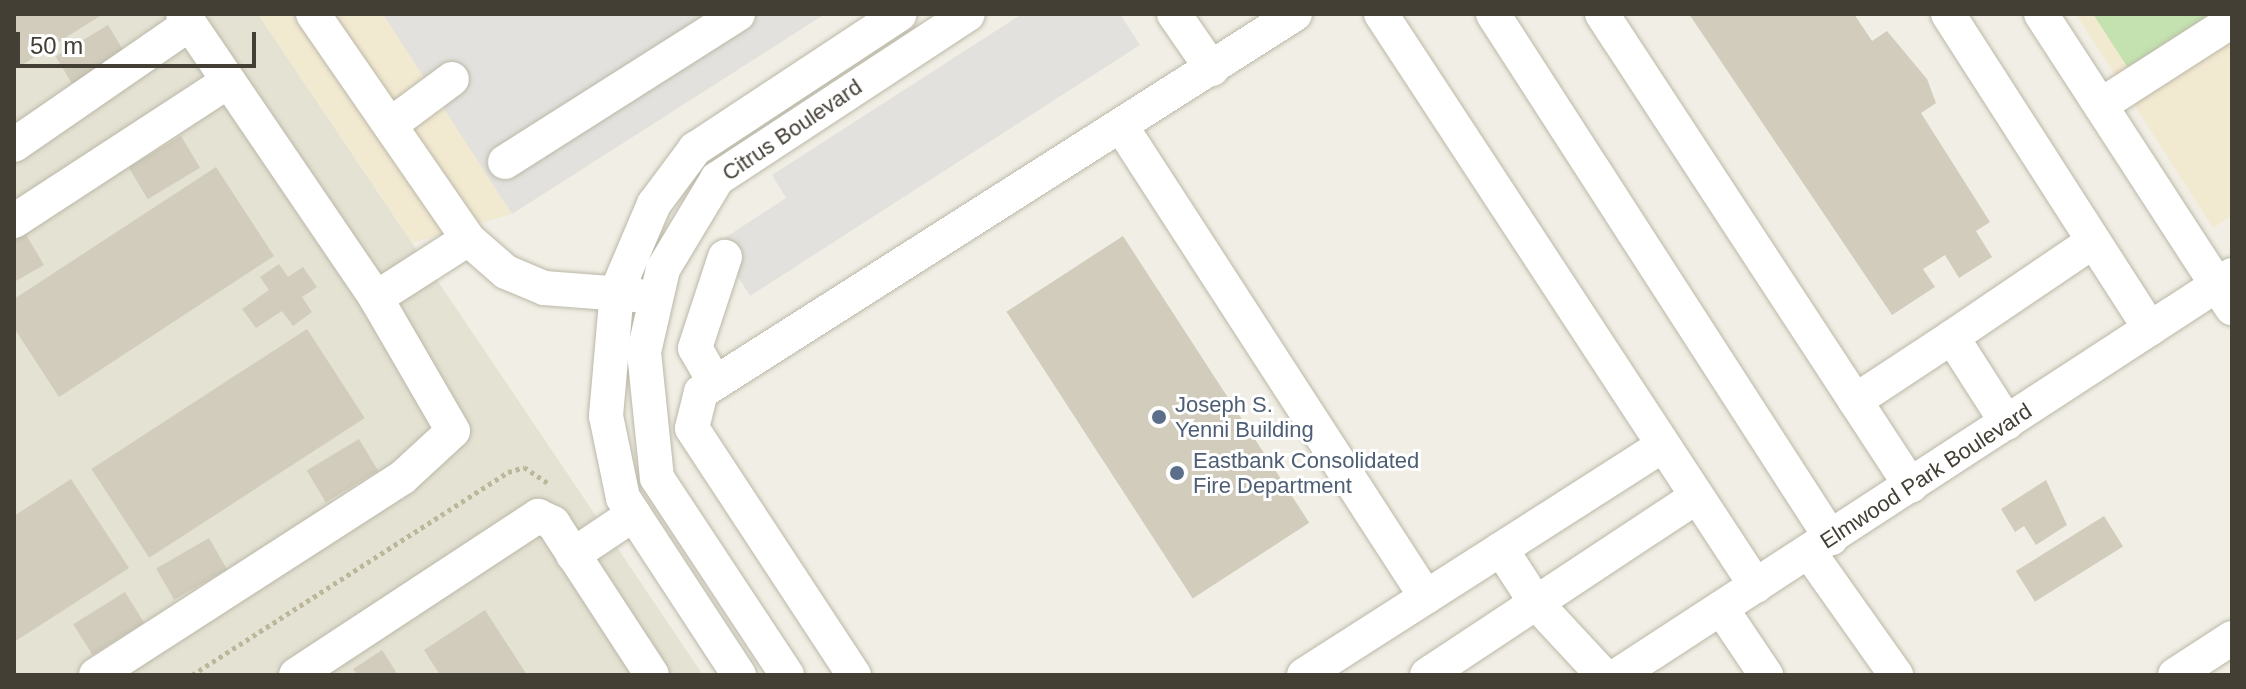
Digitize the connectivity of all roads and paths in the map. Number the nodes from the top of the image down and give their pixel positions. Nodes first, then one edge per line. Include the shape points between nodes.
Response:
1 (313, 14) edge
2 (738, 14) edge
3 (900, 14) edge
4 (968, 14) edge
5 (1174, 14) edge
6 (1295, 14) edge
7 (1381, 14) edge
8 (1493, 14) edge
9 (1602, 14) edge
10 (1948, 14) edge
11 (2041, 14) edge
12 (185, 19) edge
13 (2232, 21) edge
14 (1212, 69) junction
15 (452, 79) dead end
16 (227, 82) junction
17 (2101, 105) junction
18 (390, 125) junction
19 (1121, 126) junction
20 (14, 145) edge
21 (505, 162) dead end
22 (14, 221) edge
23 (468, 239) junction
24 (2094, 241) junction
25 (725, 257) dead end
26 (2227, 289) edge
27 (617, 291) junction
28 (376, 298) junction
29 (656, 299) junction
30 (2150, 329) junction
31 (1952, 337) junction
32 (715, 383) junction
33 (1855, 401) junction
34 (2007, 423) junction
35 (1663, 445) junction
36 (508, 472) dead end
37 (1911, 486) junction
38 (1696, 497) junction
39 (634, 514) junction
40 (1820, 545) junction
41 (1501, 549) junction
42 (573, 555) junction
43 (1756, 586) junction
44 (1426, 597) junction
45 (1536, 603) junction
46 (1721, 608) junction
47 (2232, 638) edge
48 (96, 675) edge
49 (192, 675) edge
50 (296, 675) edge
51 (652, 675) edge
52 (739, 675) edge
53 (787, 675) edge
54 (854, 675) edge
55 (1304, 675) edge
56 (1427, 675) edge
57 (1616, 675) edge
58 (1766, 675) edge
59 (1896, 675) edge
60 (2175, 675) edge

1 - 18 street
2 - 21 street
3 - 27 street, Citrus Boulevard via 695,149 654,204
4 - 29 street, Citrus Boulevard via 717,179 663,269
5 - 14 street
6 - 14 street
7 - 35 street
8 - 40 street
9 - 33 street
10 - 24 street
11 - 17 street
12 - 16 street
12 - 20 street
13 - 17 street
14 - 19 street
15 - 18 street
16 - 22 street
16 - 28 street
17 - 26 street
18 - 23 street
19 - 32 street
19 - 44 street
23 - 27 street via 506,272 544,288
23 - 28 street
24 - 30 street
24 - 31 street
25 - 32 street via 695,348
26 - 30 street, Elmwood Park Boulevard
27 - 29 street
27 - 39 street, Citrus Boulevard via 606,416 623,498
28 - 48 street via 453,431 402,478
29 - 53 street, Citrus Boulevard via 644,352 657,478
30 - 34 street, Elmwood Park Boulevard
31 - 33 street
31 - 34 street
32 - 54 street via 701,392 692,428
33 - 37 street
34 - 37 street, Elmwood Park Boulevard
35 - 38 street
35 - 41 street
36 - 49 path
37 - 40 street, Elmwood Park Boulevard
38 - 43 street
38 - 45 street
39 - 42 street
39 - 52 street, Citrus Boulevard
40 - 43 street, Elmwood Park Boulevard
40 - 59 street
41 - 44 street
41 - 45 street
42 - 50 street via 553,523 538,516
42 - 51 street
43 - 46 street, Elmwood Park Boulevard
44 - 55 street
45 - 56 street
45 - 57 street
46 - 57 street, Elmwood Park Boulevard
46 - 58 street
47 - 60 street

